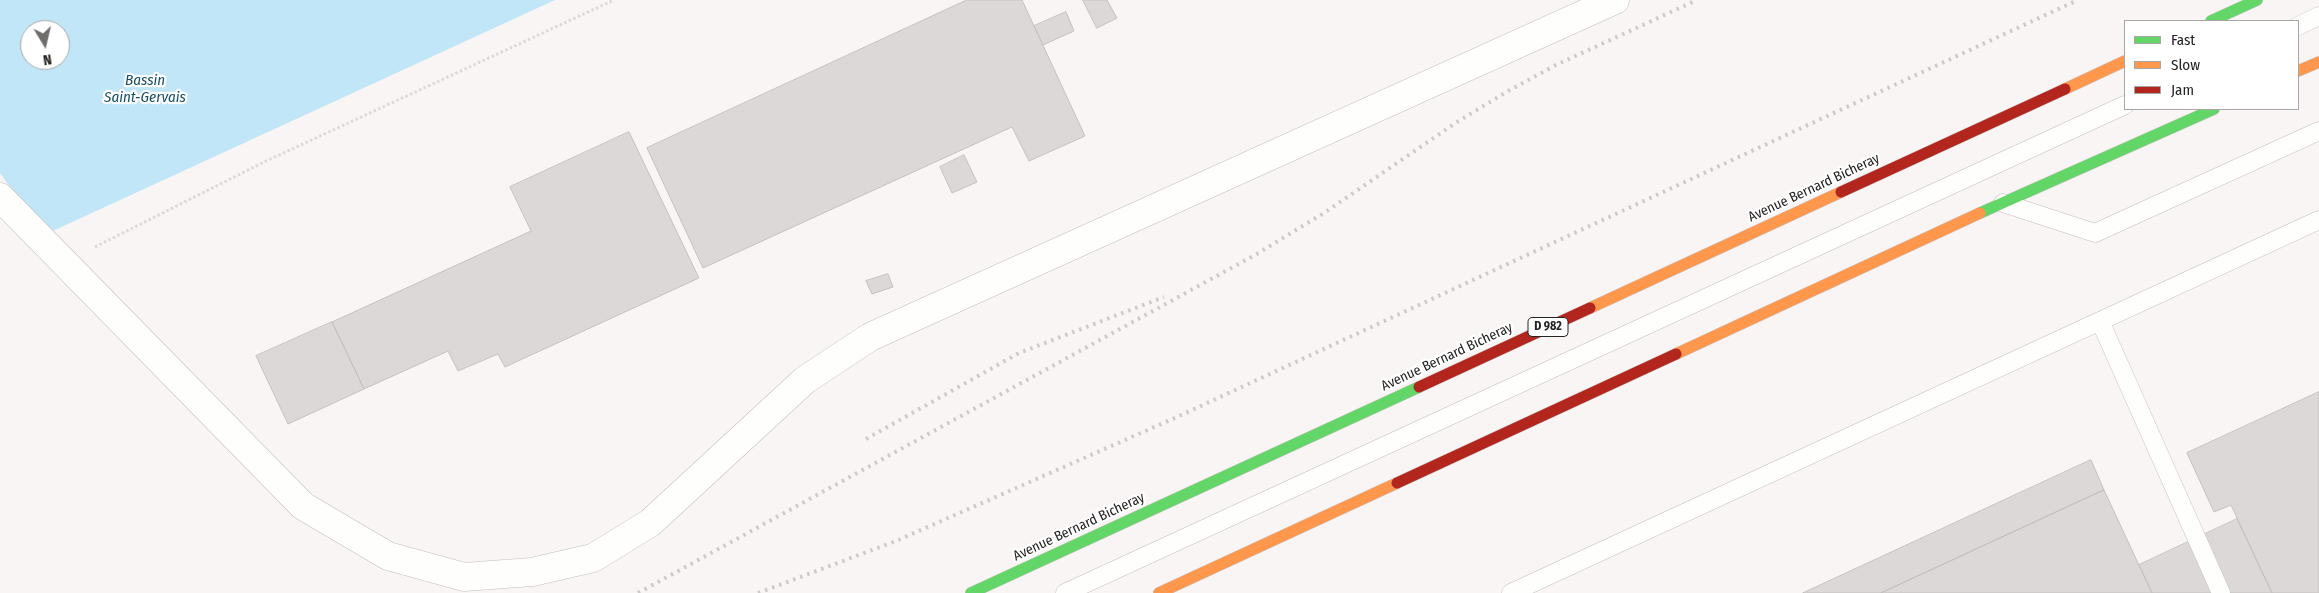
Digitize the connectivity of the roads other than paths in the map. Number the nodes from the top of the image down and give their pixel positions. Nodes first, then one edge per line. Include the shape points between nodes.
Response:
1 (1615, 0) edge
2 (2257, 0) edge
3 (2319, 16) edge
4 (2213, 20) edge
5 (2299, 26) edge
6 (2124, 61) edge
7 (2319, 62) edge
8 (2299, 71) edge
9 (2124, 105) edge
10 (2212, 110) edge
11 (2319, 131) edge
12 (0, 197) edge
13 (2003, 203) junction
14 (2319, 220) edge
15 (2100, 321) junction
16 (971, 593) edge
17 (1065, 593) edge
18 (1159, 593) edge
19 (1511, 593) edge
20 (2221, 593) edge

1 - 12 street via 870,337 805,380 650,523 593,558 532,572 464,577 388,556 303,506
2 - 4 main road
3 - 5 lane
6 - 16 main road, Avenue Bernard Bicheray / D 982
7 - 8 main road
9 - 17 lane
10 - 13 main road
11 - 13 lane via 2095,233
13 - 18 main road
14 - 15 lane
15 - 19 lane
15 - 20 lane

